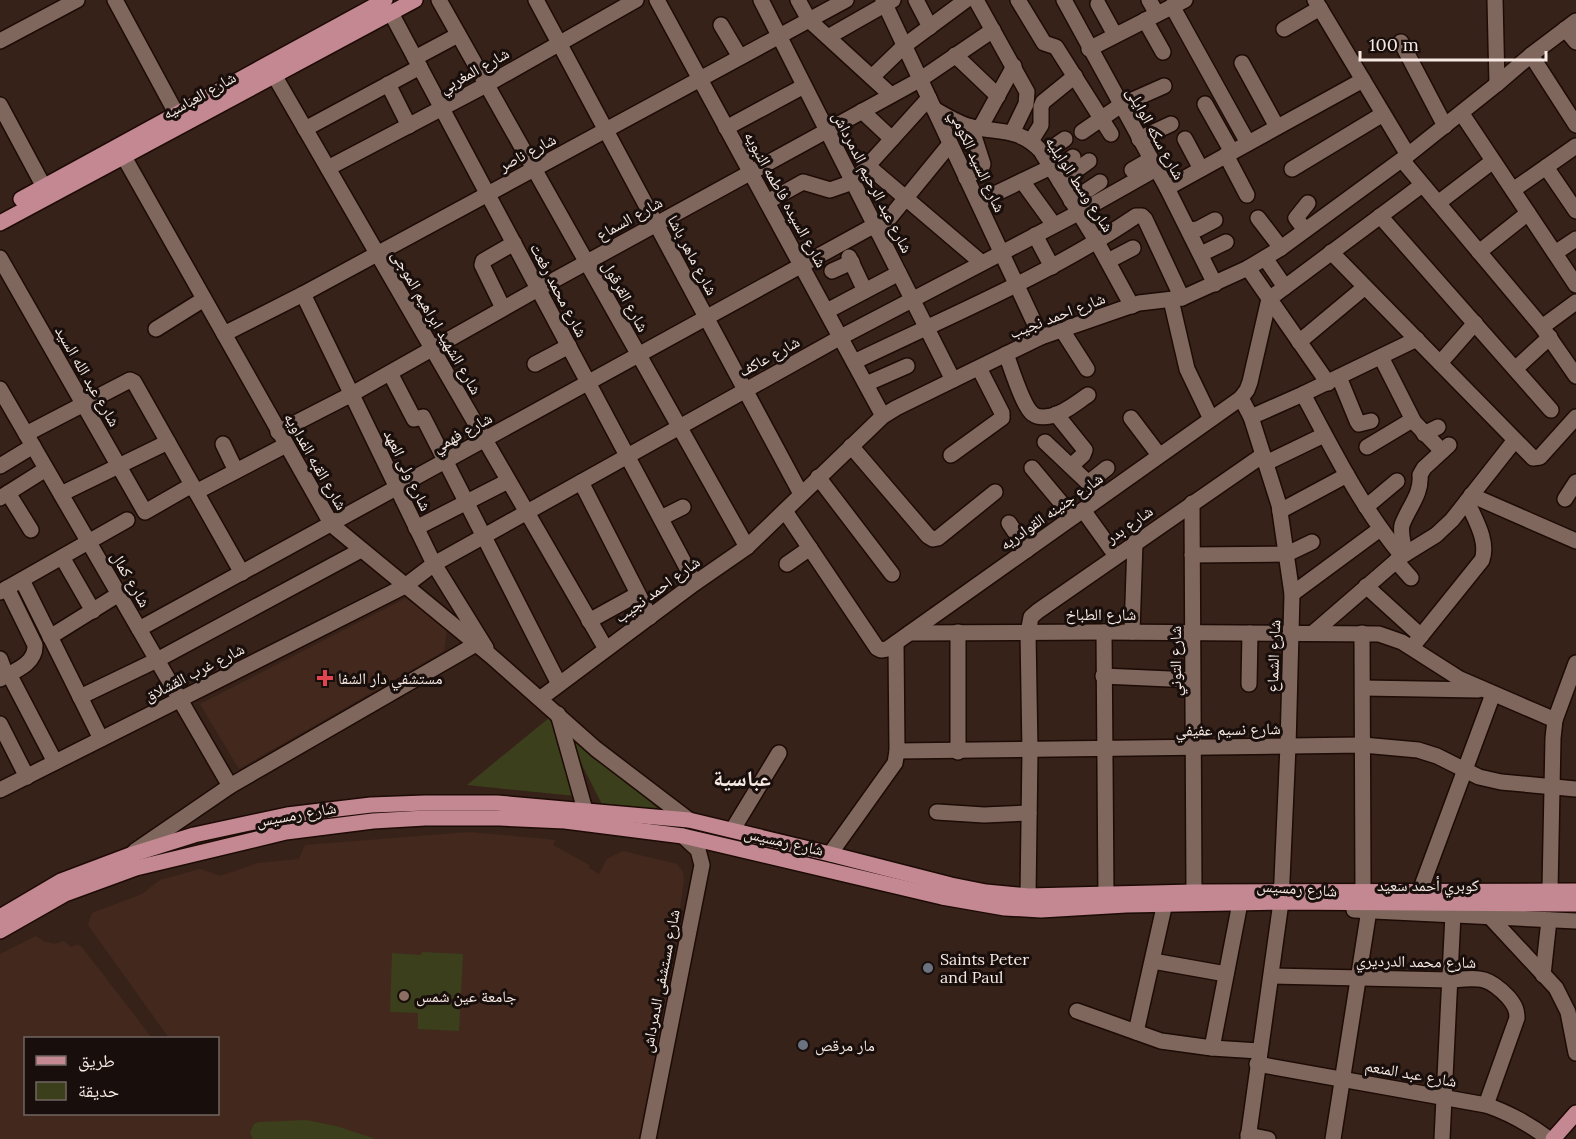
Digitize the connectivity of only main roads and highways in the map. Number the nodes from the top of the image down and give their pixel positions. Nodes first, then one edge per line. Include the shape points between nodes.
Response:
1 (416, 0) edge
2 (388, 7) edge
3 (179, 119) junction
4 (0, 211) edge
5 (0, 223) edge
6 (1576, 891) edge
7 (1281, 897) junction
8 (1166, 898) junction
9 (1576, 904) edge
10 (0, 917) edge
11 (0, 931) edge
12 (1576, 1113) edge
13 (1551, 1139) edge

1 - 2 main road, شارع العباسيه
2 - 3 main road, شارع العباسيه
2 - 3 main road, شارع العباسيه via 274,75
3 - 4 main road, شارع العباسيه
3 - 5 main road, شارع العباسيه via 124,157
6 - 7 main road, شارع رمسيس via 1363,891
7 - 8 main road, شارع رمسيس via 1240,903
7 - 8 main road, شارع رمسيس via 1194,892
7 - 9 main road, كوبري أحمد سعيد
8 - 10 main road, شارع رمسيس via 986,892 689,820 496,803 371,805 244,823 129,855 61,881
8 - 11 main road, شارع رمسيس via 1041,910 974,904 683,836 500,818 384,820 258,838 136,868 65,894
12 - 13 main road

